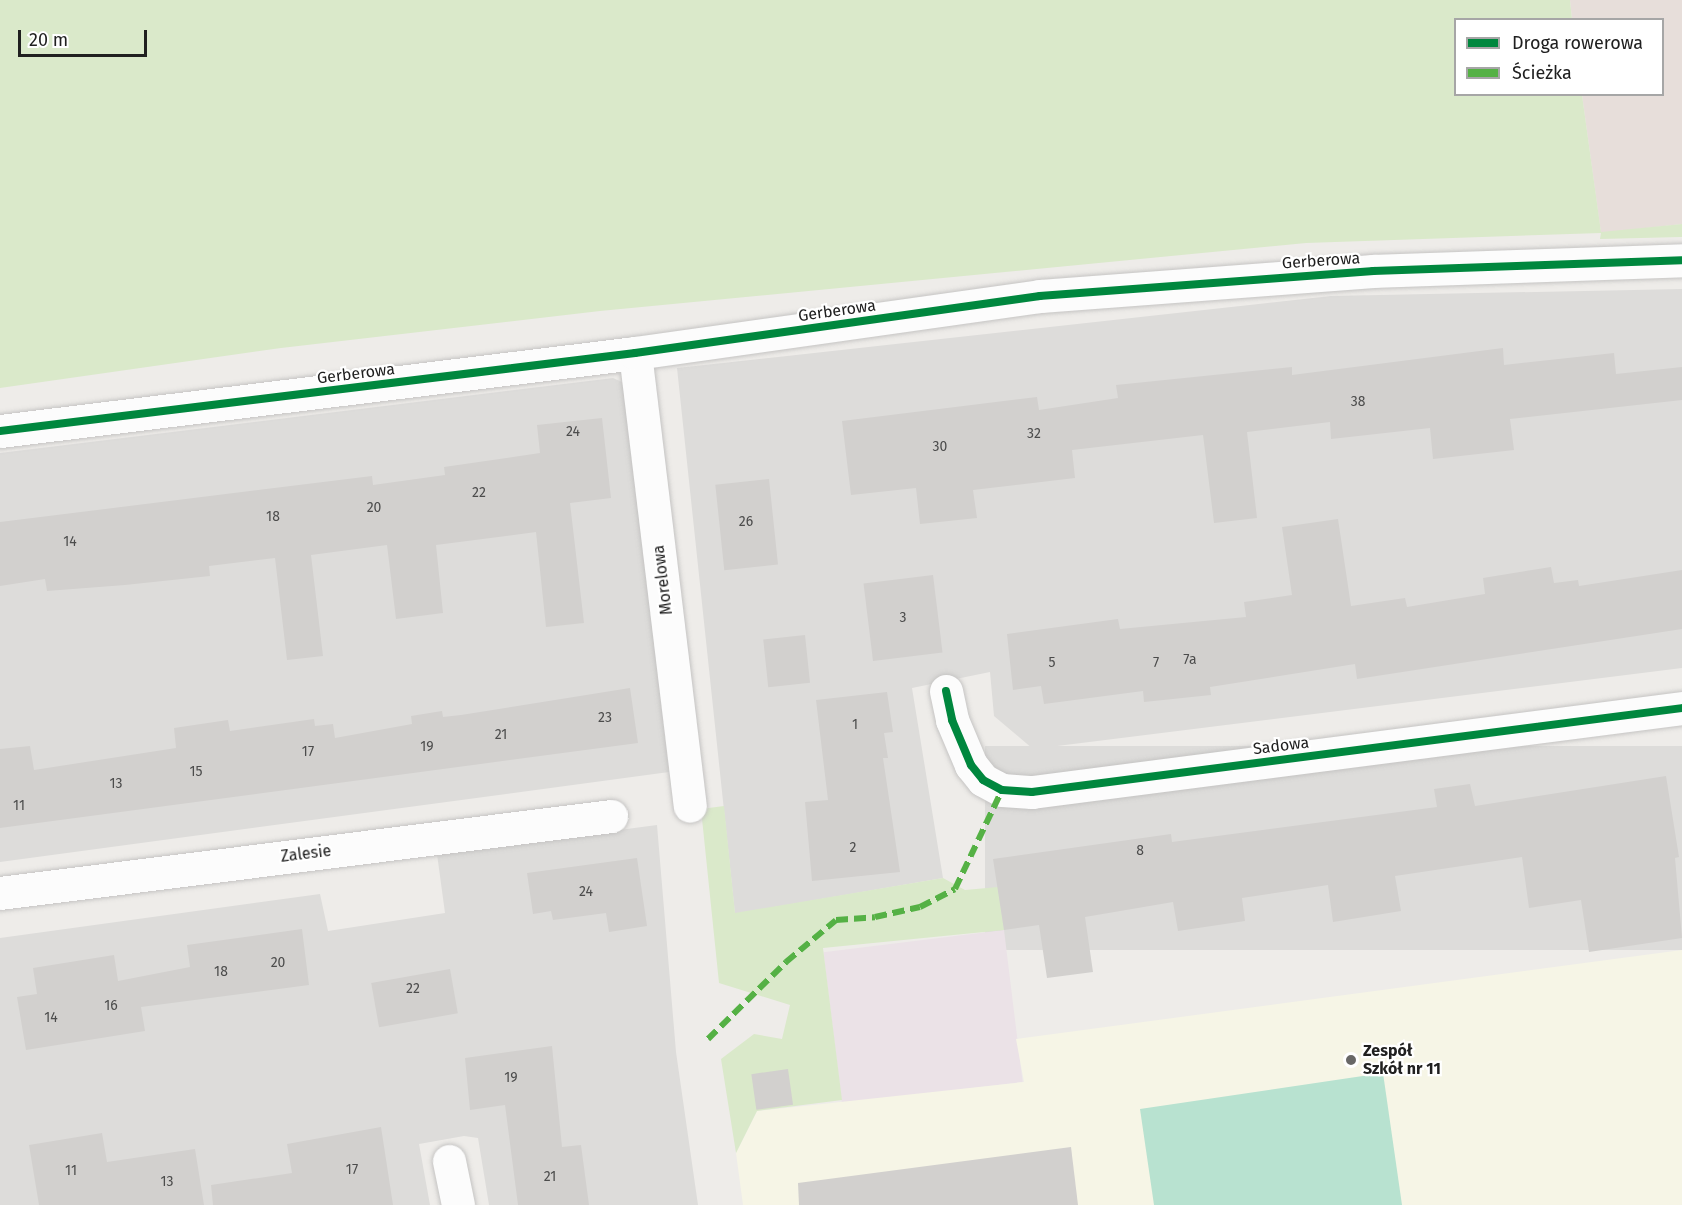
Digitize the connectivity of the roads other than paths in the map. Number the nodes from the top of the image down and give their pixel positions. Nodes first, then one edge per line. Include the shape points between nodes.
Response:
1 (1682, 260) edge
2 (635, 353) junction
3 (0, 431) edge
4 (946, 691) dead end
5 (1682, 708) edge
6 (690, 806) dead end
7 (611, 816) dead end
8 (0, 893) edge
9 (449, 1161) dead end
10 (458, 1205) edge

1 - 2 street, Gerberowa via 1373,271 1040,296
2 - 3 street, Gerberowa
2 - 6 street, Morelowa
4 - 5 street, Sadowa via 963,748 983,780 1002,790 1032,792
7 - 8 street, Zalesie
9 - 10 street

